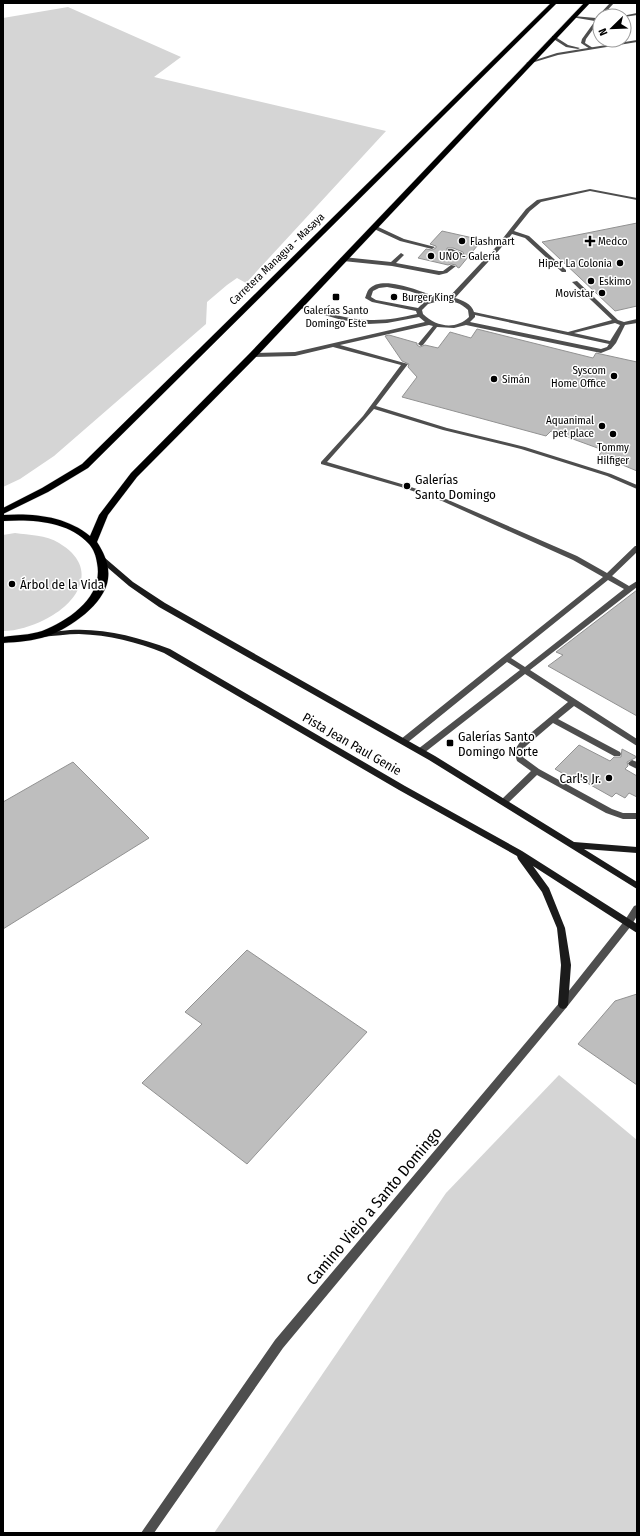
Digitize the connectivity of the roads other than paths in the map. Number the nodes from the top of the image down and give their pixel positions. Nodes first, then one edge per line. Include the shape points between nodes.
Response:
1 (554, 3) edge
2 (586, 3) edge
3 (573, 17) junction
4 (592, 19) edge
5 (592, 28) edge
6 (553, 37) junction
7 (637, 42) edge
8 (591, 48) junction
9 (528, 63) junction
10 (637, 199) edge
11 (374, 227) junction
12 (510, 232) junction
13 (432, 247) dead end
14 (450, 250) dead end
15 (401, 255) dead end
16 (461, 257) dead end
17 (343, 260) junction
18 (392, 264) junction
19 (453, 266) dead end
20 (564, 271) dead end
21 (575, 282) dead end
22 (438, 299) junction
23 (451, 299) junction
24 (299, 306) junction
25 (419, 312) junction
26 (473, 313) junction
27 (616, 321) junction
28 (637, 321) edge
29 (466, 322) junction
30 (429, 323) junction
31 (623, 324) junction
32 (436, 325) junction
33 (566, 333) junction
34 (613, 343) junction
35 (421, 344) dead end
36 (333, 345) junction
37 (253, 355) junction
38 (372, 407) junction
39 (637, 487) edge
40 (3, 511) edge
41 (3, 518) edge
42 (92, 542) junction
43 (637, 548) edge
44 (103, 560) junction
45 (608, 576) junction
46 (637, 583) edge
47 (629, 589) junction
48 (37, 636) junction
49 (16, 639) junction
50 (3, 640) edge
51 (3, 646) edge
52 (506, 658) junction
53 (524, 670) junction
54 (573, 702) junction
55 (553, 719) junction
56 (404, 741) junction
57 (637, 743) edge
58 (421, 751) junction
59 (617, 754) dead end
60 (536, 771) junction
61 (504, 802) junction
62 (637, 816) edge
63 (574, 845) junction
64 (637, 850) edge
65 (519, 853) junction
66 (637, 886) edge
67 (637, 908) edge
68 (628, 923) junction
69 (637, 929) edge
70 (564, 1005) junction
71 (147, 1533) edge

1 - 40 highway, Carretera Managua - Masaya via 85,466 59,484
2 - 3 highway
3 - 4 street
3 - 6 highway
5 - 8 street via 584,39 584,43
6 - 8 street via 567,46
6 - 9 highway
7 - 8 street
8 - 9 street via 552,55
9 - 11 highway
10 - 12 street via 590,190 544,199 533,205
11 - 13 street via 412,244
11 - 17 highway
12 - 20 street via 527,237
12 - 23 street
14 - 16 street
15 - 18 street
17 - 18 street
17 - 24 highway
18 - 19 street via 439,273
21 - 27 street
22 - 23 street
22 - 25 street via 426,303
22 - 25 street via 418,291 380,284 368,294 368,298 374,301
23 - 26 street via 467,304
24 - 25 street via 368,322 392,320
24 - 37 highway
25 - 30 street
26 - 29 street
26 - 33 street
27 - 31 street
27 - 33 street
28 - 31 street
29 - 32 street via 452,326
29 - 34 street via 591,350 605,350
30 - 32 street
30 - 36 street
31 - 34 street
32 - 35 street
33 - 34 street
36 - 37 street via 295,354
36 - 38 street via 404,364
37 - 42 highway via 134,475 104,515
38 - 39 street via 445,429 523,448 609,475
38 - 45 street via 323,463 444,500 575,558
41 - 42 highway via 44,518 71,527
42 - 44 highway
43 - 45 street
44 - 48 highway via 103,581 91,603 69,622
44 - 56 main road via 162,605
45 - 47 street
45 - 52 street
46 - 47 street
47 - 53 street
48 - 49 highway
48 - 65 main road, Pista Jean Paul Genie via 79,632 112,635 142,641 167,651
49 - 50 highway
49 - 51 highway
52 - 53 street
52 - 56 street
53 - 54 street
53 - 58 street
54 - 55 street
54 - 57 street
55 - 59 street
55 - 60 street via 518,751 520,759
56 - 58 main road
58 - 61 main road
60 - 61 street
60 - 62 street via 609,811 623,816
61 - 63 main road
63 - 64 main road
63 - 66 main road
65 - 68 main road, Pista Jean Paul Genie
65 - 70 main road via 546,890 561,928 566,965
67 - 68 street, Camino Viejo a Santo Domingo
68 - 69 main road, Pista Jean Paul Genie
68 - 70 street, Camino Viejo a Santo Domingo
70 - 71 street, Camino Viejo a Santo Domingo via 279,1344

